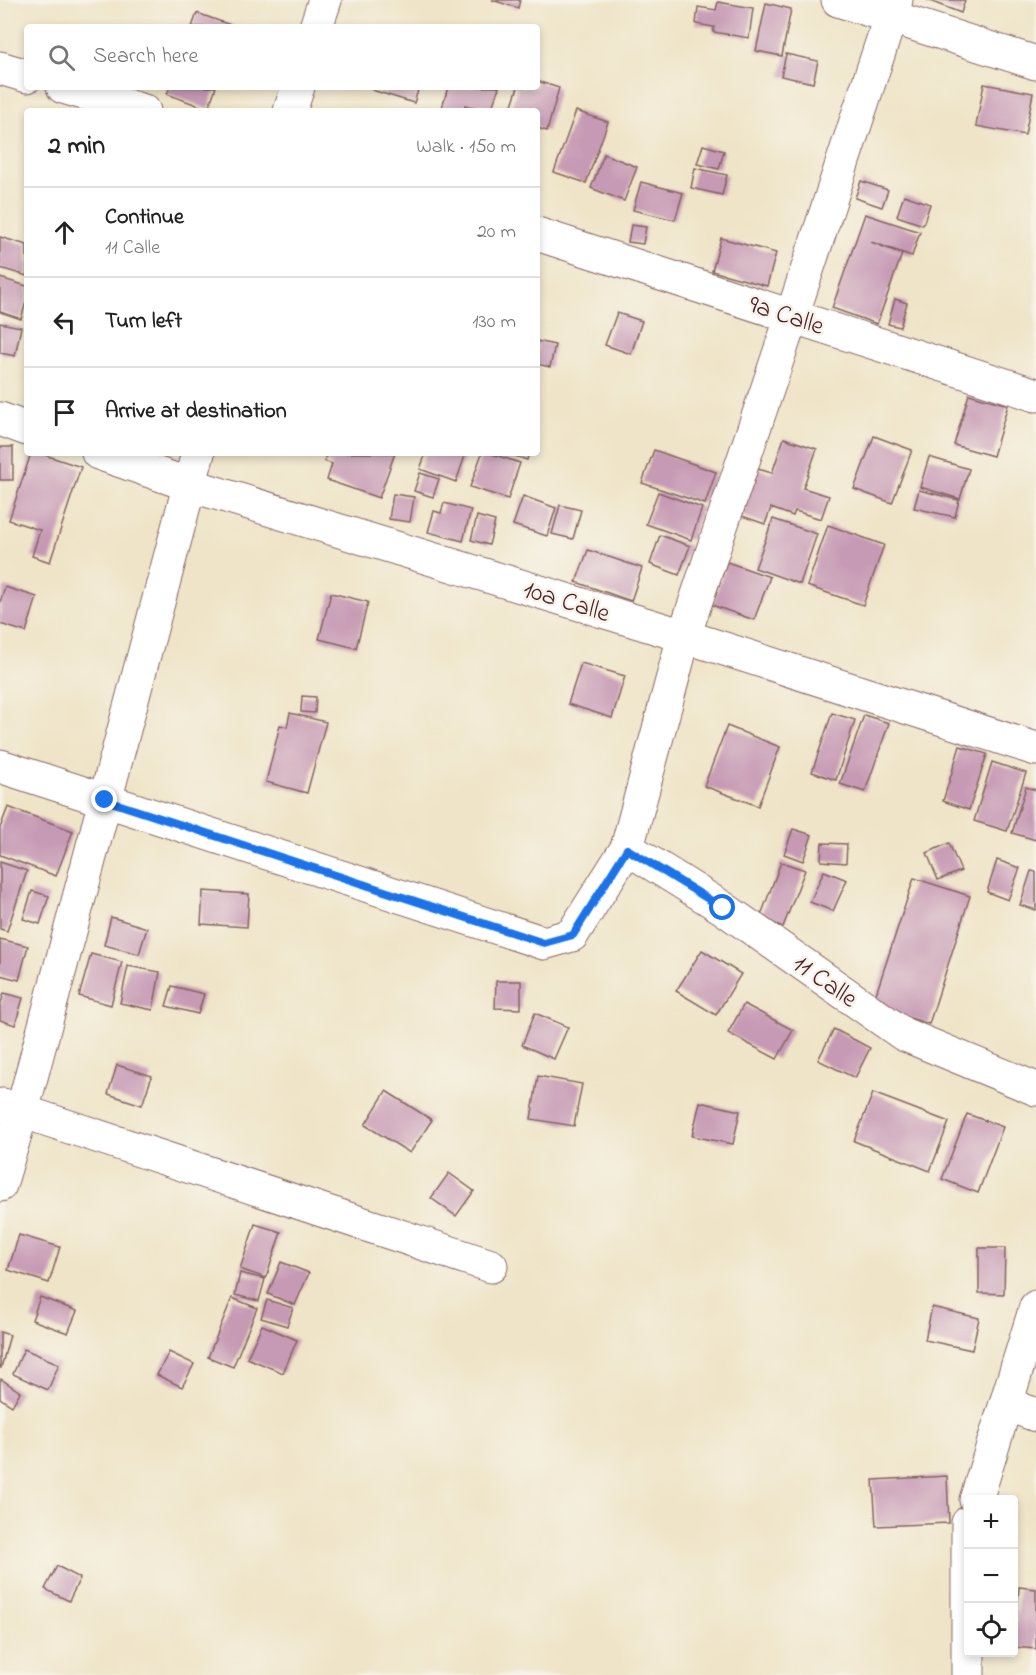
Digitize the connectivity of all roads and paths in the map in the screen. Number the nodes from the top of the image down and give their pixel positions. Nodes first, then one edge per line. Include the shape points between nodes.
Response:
1 (325, 0) edge
2 (838, 0) edge
3 (893, 8) edge
4 (317, 24) edge
5 (1036, 63) edge
6 (0, 68) edge
7 (24, 75) edge
8 (73, 90) edge
9 (297, 90) edge
10 (134, 108) edge
11 (291, 108) edge
12 (540, 235) edge
13 (792, 316) junction
14 (1036, 395) edge
15 (0, 419) edge
16 (24, 428) edge
17 (107, 456) edge
18 (197, 456) edge
19 (190, 485) junction
20 (684, 636) junction
21 (1036, 748) edge
22 (0, 766) edge
23 (105, 800) junction
24 (627, 849) junction
25 (1036, 1089) edge
26 (11, 1108) edge
27 (0, 1185) edge
28 (491, 1266) dead end
29 (1036, 1307) edge
30 (1006, 1404) junction
31 (1036, 1415) edge
32 (978, 1495) edge
33 (969, 1549) edge
34 (969, 1675) edge

1 - 4 street
2 - 3 street
3 - 5 street
3 - 13 street
6 - 7 street
8 - 10 street
9 - 11 street
12 - 13 street, 9a Calle
13 - 14 street, 9a Calle
13 - 20 street
15 - 16 street
17 - 19 street, 10a Calle
18 - 19 street
19 - 20 street, 10a Calle
19 - 23 street
20 - 21 street, 10a Calle
20 - 24 street
22 - 23 street
23 - 24 street via 544,943 573,935
23 - 26 street
24 - 25 street, 11 Calle via 723,908 903,1034
26 - 27 street
26 - 28 street
29 - 30 street
30 - 31 street
30 - 32 street
33 - 34 street

